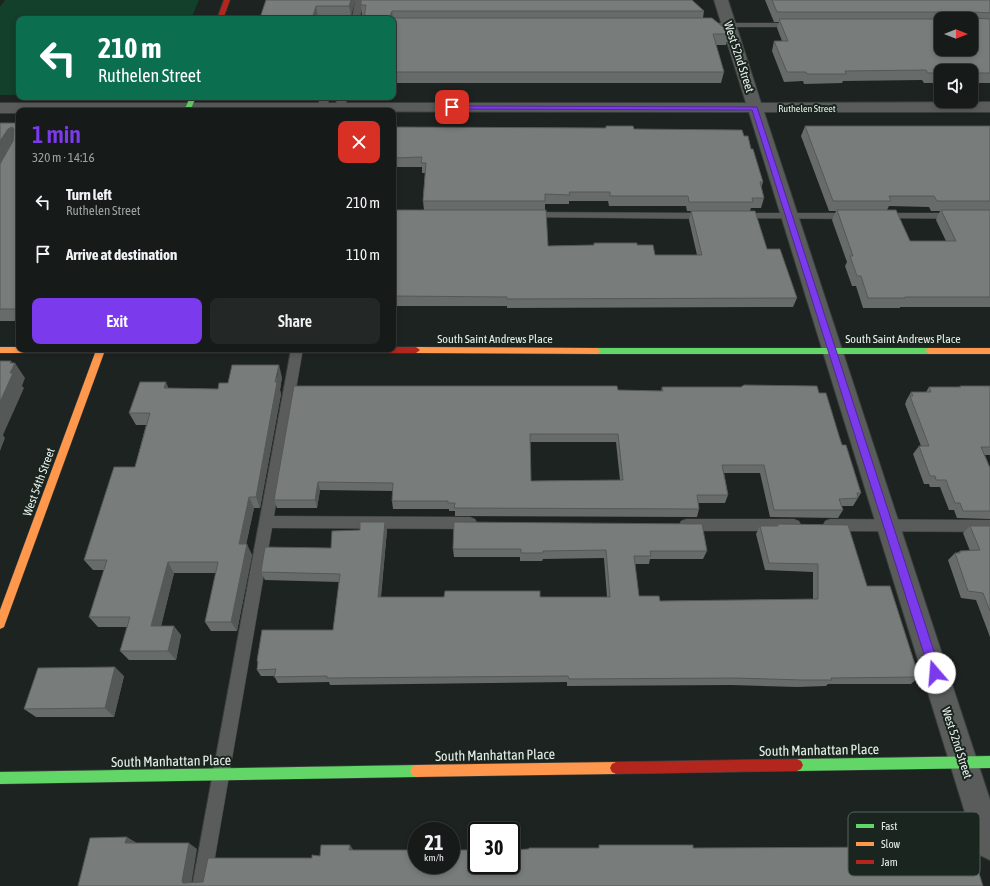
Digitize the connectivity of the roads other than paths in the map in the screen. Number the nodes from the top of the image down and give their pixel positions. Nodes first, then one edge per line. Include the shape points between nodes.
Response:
1 (227, 0) edge
2 (359, 0) edge
3 (721, 0) edge
4 (221, 16) edge
5 (356, 16) edge
6 (720, 25) junction
7 (807, 25) edge
8 (324, 102) edge
9 (190, 105) edge
10 (341, 105) edge
11 (990, 107) edge
12 (0, 108) edge
13 (100, 108) edge
14 (755, 108) junction
15 (16, 109) edge
16 (520, 215) edge
17 (790, 216) junction
18 (990, 216) edge
19 (0, 350) edge
20 (16, 350) edge
21 (396, 350) edge
22 (832, 351) junction
23 (990, 351) edge
24 (99, 352) edge
25 (297, 352) edge
26 (266, 522) junction
27 (482, 523) edge
28 (673, 525) edge
29 (888, 526) junction
30 (990, 526) edge
31 (0, 624) edge
32 (963, 762) junction
33 (990, 762) edge
34 (221, 774) junction
35 (0, 778) edge
36 (979, 812) edge
37 (980, 814) edge
38 (990, 845) edge
39 (201, 886) edge

1 - 4 street
2 - 5 lane
3 - 6 street, West 52nd Street
6 - 7 lane
6 - 14 street, West 52nd Street
8 - 9 street, Ruthelen Street
8 - 10 street, Ruthelen Street
9 - 13 street, Ruthelen Street
10 - 14 street, Ruthelen Street
11 - 14 street, Ruthelen Street
12 - 15 street, Ruthelen Street
14 - 17 street, West 52nd Street
16 - 17 lane
17 - 18 lane
17 - 22 street, West 52nd Street
19 - 20 street, South Saint Andrews Place
21 - 22 street, South Saint Andrews Place
22 - 23 street, South Saint Andrews Place
22 - 29 street, West 52nd Street
24 - 31 street, West 54th Street
25 - 26 lane
26 - 27 lane
26 - 34 lane
28 - 29 lane
29 - 30 lane
29 - 32 street, West 52nd Street
32 - 33 street, South Manhattan Place
32 - 34 street, South Manhattan Place
32 - 36 street, West 52nd Street
34 - 35 street, South Manhattan Place
34 - 39 lane
37 - 38 street, West 52nd Street

